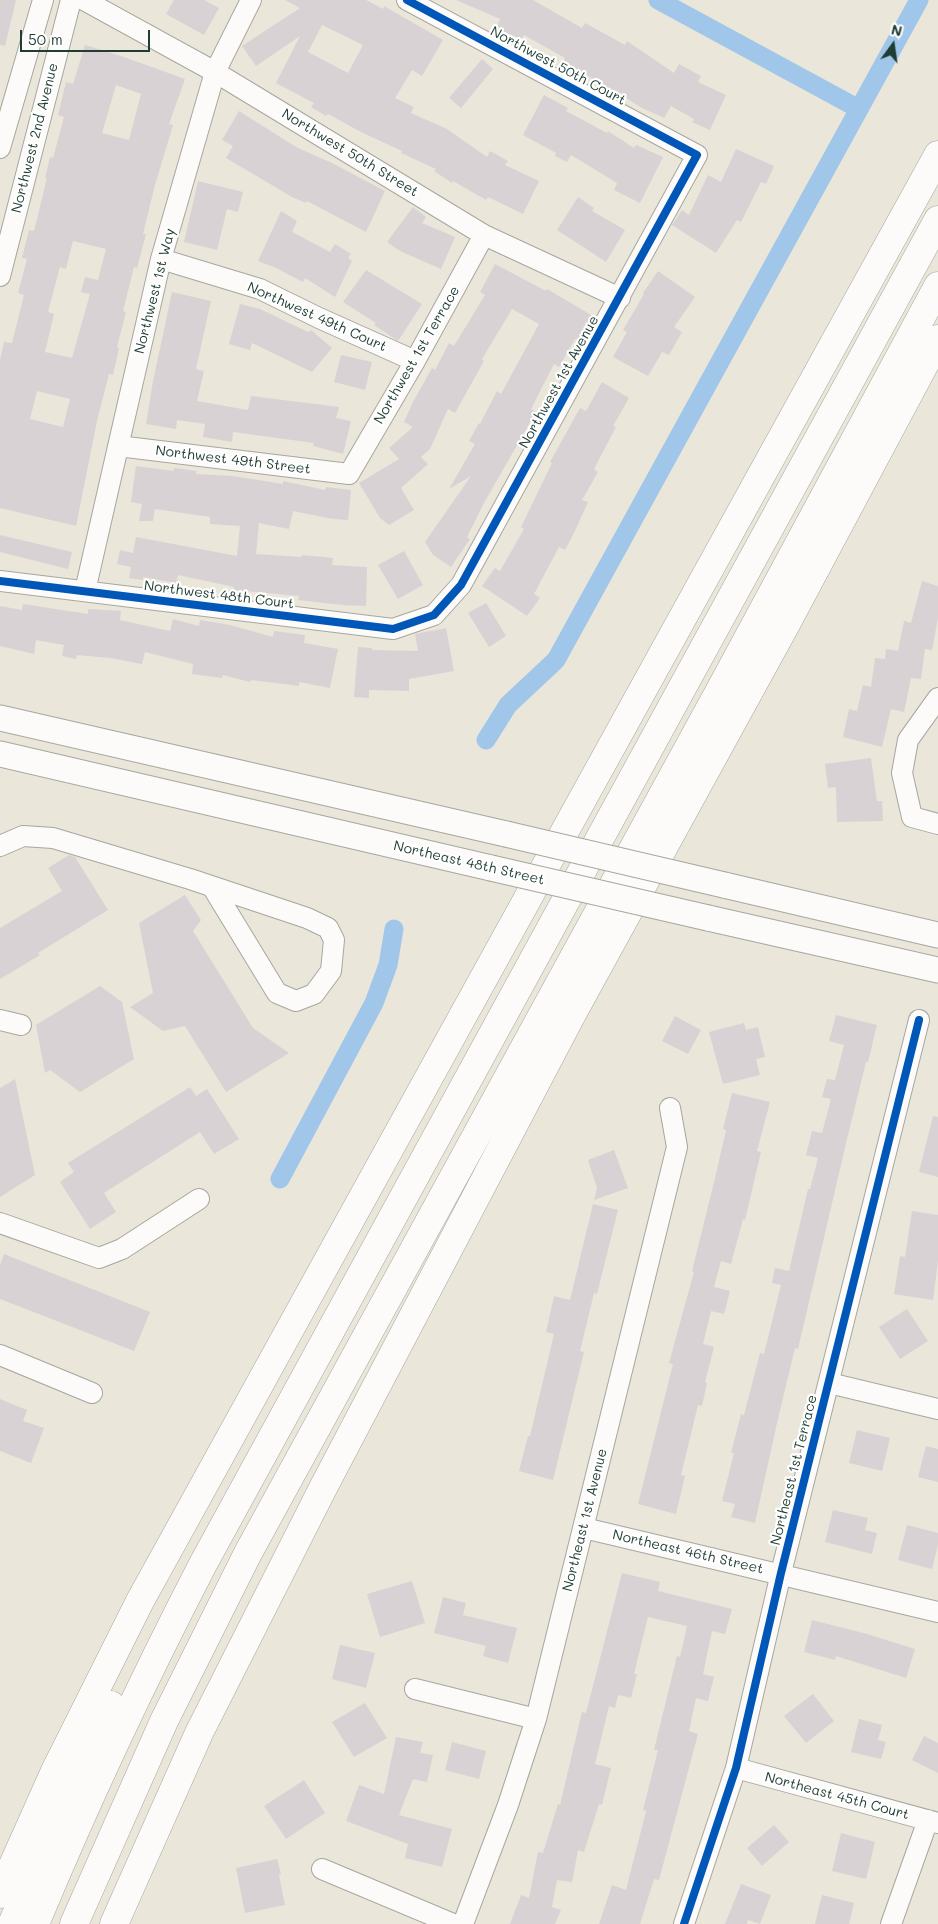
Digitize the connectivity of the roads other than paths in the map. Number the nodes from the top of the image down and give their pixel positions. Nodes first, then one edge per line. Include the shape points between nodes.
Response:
1 (43, 0) edge
2 (71, 0) edge
3 (84, 0) edge
4 (250, 0) edge
5 (407, 0) edge
6 (215, 72) junction
7 (0, 148) edge
8 (697, 155) joint
9 (938, 155) edge
10 (938, 220) edge
11 (484, 235) junction
12 (162, 259) junction
13 (0, 276) edge
14 (938, 286) edge
15 (620, 298) junction
16 (938, 339) edge
17 (415, 362) junction
18 (118, 446) junction
19 (349, 474) joint
20 (0, 582) edge
21 (85, 591) junction
22 (434, 615) joint
23 (938, 698) edge
24 (0, 718) edge
25 (0, 754) edge
26 (938, 824) edge
27 (0, 846) edge
28 (213, 888) junction
29 (938, 935) edge
30 (938, 970) edge
31 (0, 1020) edge
32 (919, 1020) dead end
33 (21, 1025) dead end
34 (670, 1108) dead end
35 (200, 1199) dead end
36 (0, 1222) edge
37 (0, 1355) edge
38 (829, 1383) junction
39 (92, 1393) dead end
40 (938, 1409) edge
41 (205, 1481) junction
42 (584, 1528) junction
43 (781, 1573) junction
44 (938, 1612) edge
45 (415, 1688) dead end
46 (536, 1718) junction
47 (736, 1768) junction
48 (933, 1821) edge
49 (322, 1869) dead end
50 (0, 1894) edge
51 (12, 1924) edge
52 (35, 1924) edge
53 (74, 1924) edge
54 (114, 1924) edge
55 (453, 1924) edge
56 (463, 1924) edge
57 (684, 1924) edge
58 (891, 1924) edge

1 - 7 street, Northwest 2nd Avenue
2 - 13 street, Northwest 2nd Avenue
3 - 6 street, Northwest 50th Street
4 - 6 street, Northwest 1st Way
5 - 8 street, Northwest 50th Court
6 - 11 street, Northwest 50th Street
6 - 12 street, Northwest 1st Way
8 - 15 street, Northwest 1st Avenue
9 - 41 highway
10 - 52 highway via 203,1564 91,1792
11 - 15 street, Northwest 50th Street
11 - 17 street, Northwest 1st Terrace
12 - 17 street, Northwest 49th Court via 260,289
12 - 18 street, Northwest 1st Way
14 - 53 highway via 248,1553 164,1721
15 - 22 street, Northwest 1st Avenue via 461,585
16 - 54 highway via 572,1014 328,1479 211,1708
17 - 19 street, Northwest 1st Terrace
18 - 19 street, Northwest 49th Street
18 - 21 street, Northwest 1st Way
20 - 21 street, Northwest 48th Court
21 - 22 street, Northwest 48th Court via 393,629
23 - 26 street via 908,740 902,773 912,817
24 - 29 main road, bridge
25 - 30 main road, Northeast 48th Street, bridge
27 - 28 street via 23,836 53,838
28 - 28 street via 307,918 328,928 334,940 331,971 314,994 296,1001 277,993
31 - 33 street
32 - 38 street, Northeast 1st Terrace
34 - 42 street, Northeast 1st Avenue via 677,1147
35 - 36 street via 122,1249 99,1258
37 - 39 street
38 - 40 street
38 - 43 street, Northeast 1st Terrace
41 - 50 highway via 107,1665
41 - 51 highway via 186,1559 74,1781
42 - 43 street, Northeast 46th Street
42 - 46 street, Northeast 1st Avenue
43 - 44 street, Northeast 46th Street
43 - 47 street, Northeast 1st Terrace
45 - 46 street
46 - 56 street, Northeast 1st Avenue via 508,1805
47 - 48 street, Northeast 45th Court
47 - 57 street, Northeast 1st Terrace
48 - 58 street
49 - 55 street

